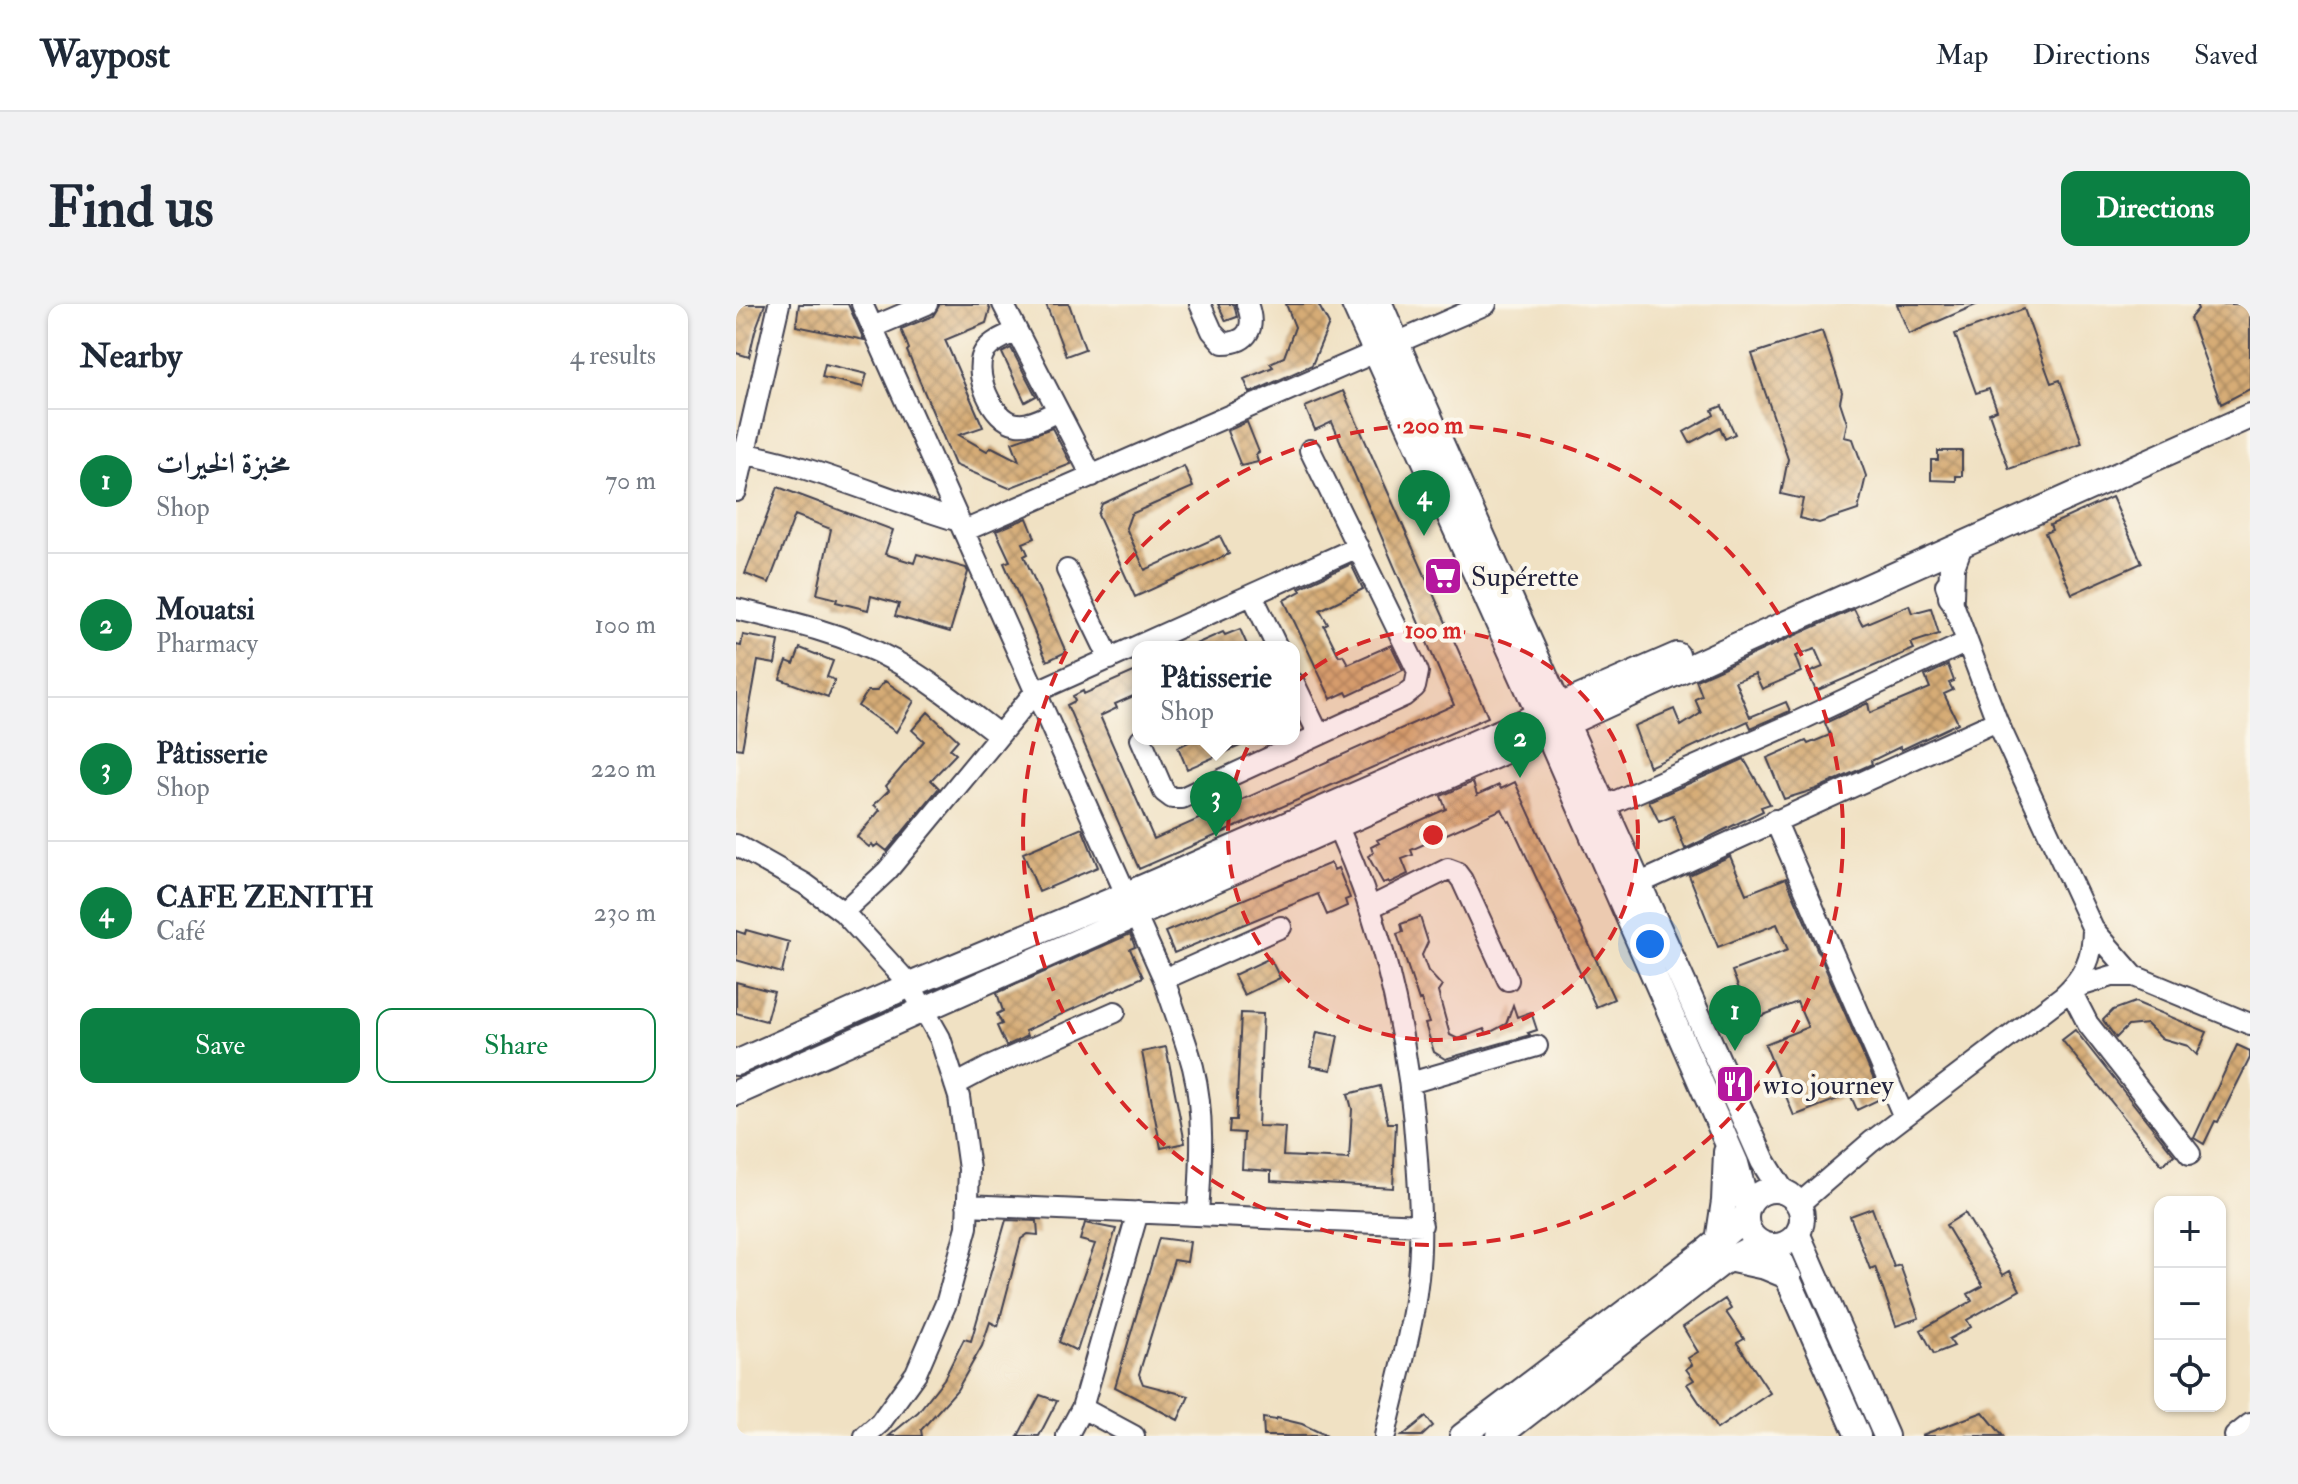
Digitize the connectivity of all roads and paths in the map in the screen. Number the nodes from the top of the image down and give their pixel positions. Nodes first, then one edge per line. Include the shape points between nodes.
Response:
1 (779, 304) edge
2 (862, 304) edge
3 (927, 304) edge
4 (1003, 304) edge
5 (1200, 304) edge
6 (1247, 304) edge
7 (1354, 304) edge
8 (1380, 304) edge
9 (1486, 304) edge
10 (873, 327) junction
11 (1017, 331) junction
12 (1387, 348) junction
13 (2250, 402) edge
14 (1058, 411) junction
15 (2250, 416) edge
16 (1310, 450) dead end
17 (740, 452) edge
18 (1092, 476) junction
19 (736, 491) edge
20 (962, 526) junction
21 (1358, 547) junction
22 (1959, 548) junction
23 (1933, 552) junction
24 (1067, 570) dead end
25 (1252, 595) junction
26 (1951, 597) junction
27 (736, 609) edge
28 (1150, 641) edge
29 (1274, 641) edge
30 (1967, 642) junction
31 (1132, 649) edge
32 (1110, 659) junction
33 (1035, 692) junction
34 (1300, 695) edge
35 (1552, 719) junction
36 (1997, 721) junction
37 (998, 734) junction
38 (1319, 735) junction
39 (1300, 743) edge
40 (1144, 745) edge
41 (1296, 745) edge
42 (1605, 806) junction
43 (1333, 816) junction
44 (1775, 820) junction
45 (736, 845) edge
46 (1640, 883) junction
47 (1131, 904) junction
48 (1371, 907) junction
49 (843, 912) junction
50 (1281, 927) dead end
51 (2093, 929) junction
52 (2134, 976) junction
53 (1164, 979) junction
54 (1508, 980) dead end
55 (910, 985) junction
56 (2070, 989) junction
57 (925, 1009) junction
58 (1115, 1012) dead end
59 (2250, 1024) edge
60 (1537, 1046) dead end
61 (736, 1063) edge
62 (1410, 1083) junction
63 (955, 1085) junction
64 (736, 1093) edge
65 (1904, 1117) junction
66 (1726, 1141) junction
67 (2190, 1154) dead end
68 (1790, 1197) junction
69 (967, 1205) junction
70 (1138, 1212) junction
71 (1747, 1212) junction
72 (1198, 1214) junction
73 (1422, 1225) junction
74 (1798, 1235) junction
75 (1767, 1245) junction
76 (1723, 1250) junction
77 (1789, 1277) junction
78 (1082, 1408) junction
79 (2250, 1424) edge
80 (865, 1436) edge
81 (1067, 1436) edge
82 (1134, 1436) edge
83 (1385, 1436) edge
84 (1462, 1436) edge
85 (1499, 1436) edge
86 (1858, 1436) edge
87 (1886, 1436) edge
88 (2235, 1436) edge

1 - 17 street
2 - 10 street
3 - 10 street
4 - 11 street
5 - 6 street via 1223,343 1248,335 1252,318
7 - 12 main road
8 - 12 main road
9 - 12 street
10 - 20 street
11 - 14 street
11 - 14 street via 982,356 980,372 993,404 1006,420 1019,424
12 - 18 street
12 - 35 main road
13 - 23 main road
14 - 18 street
15 - 22 main road
16 - 21 street
17 - 19 street
17 - 20 street via 806,469
18 - 20 street
20 - 33 street
21 - 25 street
21 - 38 street via 1418,680 1410,693
22 - 23 main road
22 - 26 main road
23 - 26 street
23 - 35 main road
24 - 32 street
25 - 28 street
25 - 29 street
26 - 30 street
27 - 37 street via 815,629 892,659
30 - 36 street
30 - 42 street
31 - 32 street
32 - 33 street
33 - 37 street
33 - 47 street
34 - 38 street
35 - 42 main road
35 - 43 main road
35 - 66 main road
36 - 44 street
36 - 51 street
37 - 49 street via 887,871
38 - 39 street
40 - 41 street via 1164,792 1177,798
42 - 46 main road
43 - 47 main road
43 - 48 street
44 - 46 street
44 - 65 street
45 - 49 street
46 - 68 main road via 1763,1161
47 - 53 street
47 - 55 main road
47 - 57 main road
48 - 54 street via 1453,870
48 - 62 street via 1394,988
49 - 55 street
50 - 53 street
51 - 52 street
51 - 56 street via 2088,966
52 - 56 street via 2112,976
52 - 59 street
53 - 72 street via 1193,1068 1201,1133
55 - 57 street
55 - 61 main road
56 - 65 street
56 - 67 street via 2088,1024
57 - 63 street
57 - 64 main road
58 - 63 street
60 - 62 street
62 - 73 street
63 - 69 street via 969,1169
65 - 68 street
66 - 71 main road
66 - 76 main road
68 - 71 main road via 1765,1192
68 - 74 main road via 1803,1219
69 - 70 street
69 - 80 street via 967,1227 947,1301 916,1373
70 - 72 street
70 - 78 street
71 - 75 main road via 1749,1232
71 - 76 main road
72 - 73 street
73 - 83 street via 1416,1294
74 - 75 main road via 1787,1244
74 - 87 main road
75 - 76 main road
75 - 77 main road
76 - 77 main road
76 - 84 main road
76 - 85 main road
77 - 86 main road
78 - 81 street
78 - 82 street
79 - 88 street

